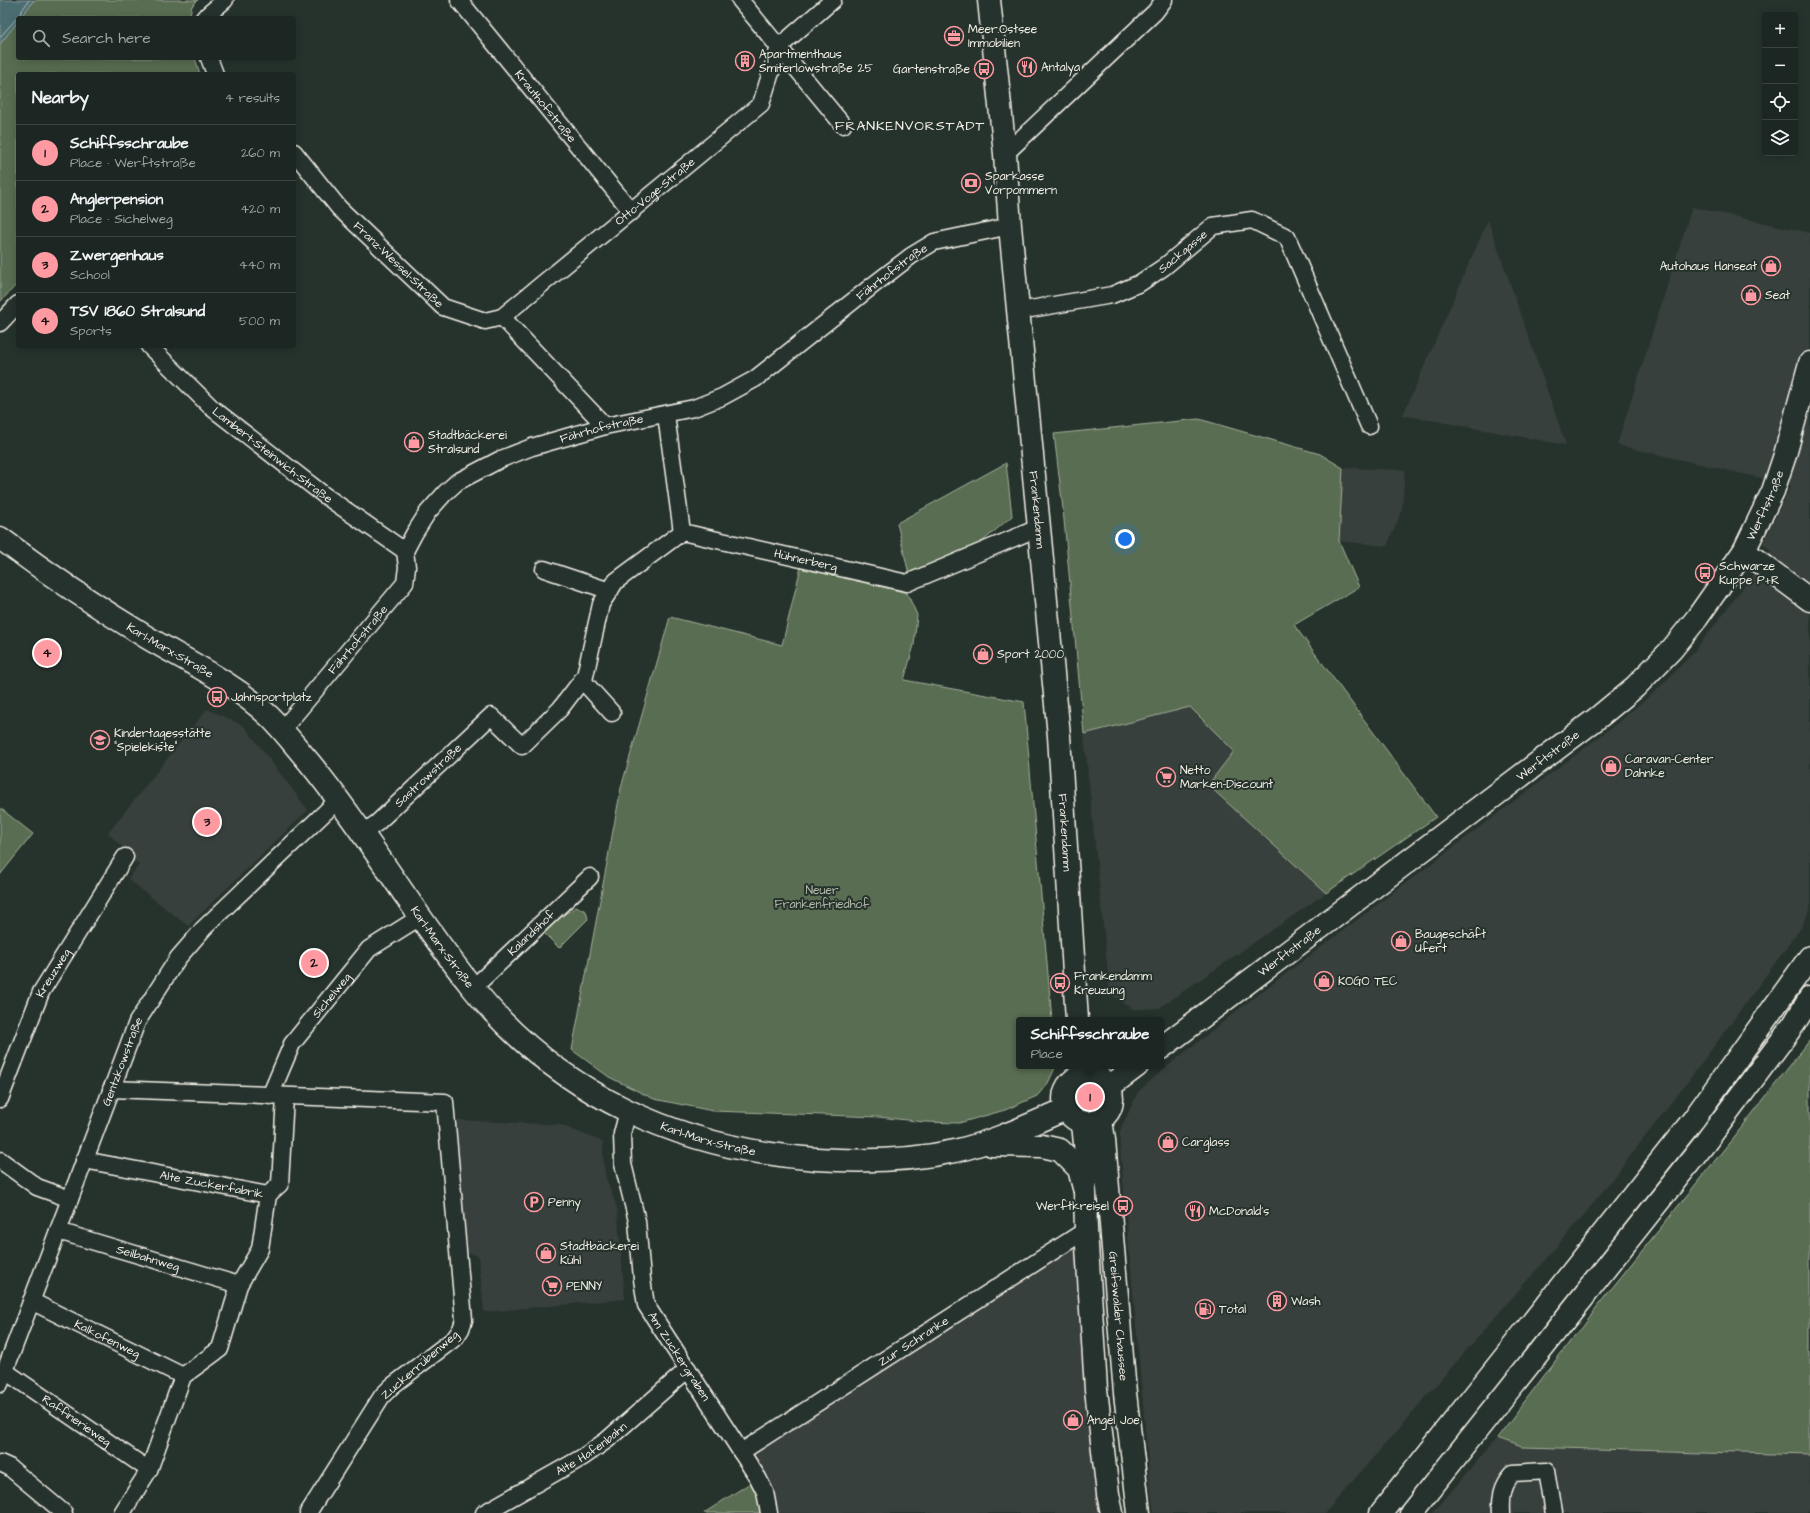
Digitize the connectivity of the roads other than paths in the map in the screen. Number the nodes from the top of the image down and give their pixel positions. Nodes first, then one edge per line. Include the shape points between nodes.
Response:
1 (225, 0) edge
2 (459, 0) edge
3 (740, 0) edge
4 (833, 0) edge
5 (988, 0) edge
6 (1164, 0) edge
7 (206, 16) edge
8 (779, 47) junction
9 (211, 60) edge
10 (214, 72) edge
11 (843, 124) dead end
12 (296, 154) edge
13 (1005, 154) junction
14 (632, 212) junction
15 (1010, 226) junction
16 (16, 306) edge
17 (1019, 311) junction
18 (502, 317) junction
19 (0, 323) edge
20 (151, 348) edge
21 (1810, 363) edge
22 (666, 415) junction
23 (605, 426) junction
24 (1369, 426) dead end
25 (1038, 528) junction
26 (682, 532) junction
27 (0, 538) edge
28 (405, 551) junction
29 (1744, 551) junction
30 (544, 569) dead end
31 (610, 590) junction
32 (1810, 600) edge
33 (582, 680) junction
34 (612, 713) dead end
35 (282, 730) junction
36 (339, 799) junction
37 (363, 833) junction
38 (125, 857) dead end
39 (590, 877) dead end
40 (420, 917) junction
41 (1810, 957) edge
42 (473, 988) junction
43 (1810, 998) edge
44 (1810, 1005) edge
45 (1077, 1017) edge
46 (1794, 1024) junction
47 (1164, 1046) edge
48 (1133, 1069) edge
49 (1083, 1071) edge
50 (1109, 1087) junction
51 (111, 1089) junction
52 (278, 1096) junction
53 (0, 1099) edge
54 (1066, 1109) junction
55 (628, 1112) junction
56 (1092, 1121) junction
57 (980, 1145) junction
58 (0, 1160) edge
59 (84, 1160) junction
60 (1085, 1190) junction
61 (268, 1195) junction
62 (70, 1199) junction
63 (1086, 1230) junction
64 (58, 1232) junction
65 (239, 1285) junction
66 (31, 1301) junction
67 (688, 1369) junction
68 (183, 1376) junction
69 (2, 1378) edge
70 (741, 1452) junction
71 (0, 1463) edge
72 (149, 1470) junction
73 (1401, 1490) junction
74 (64, 1513) edge
75 (122, 1513) edge
76 (308, 1513) edge
77 (484, 1513) edge
78 (769, 1513) edge
79 (1112, 1513) edge
80 (1139, 1513) edge
81 (1367, 1513) edge
82 (1381, 1513) edge
83 (1411, 1513) edge
84 (1501, 1513) edge
85 (1553, 1513) edge

1 - 7 street
2 - 14 street, Krauthofstraße
3 - 8 street
4 - 8 street
5 - 13 main road, Frankendamm
6 - 13 street via 1155,12
8 - 11 street
8 - 14 street, Otto-Voge-Straße via 761,104
9 - 10 street
12 - 18 street, Franz-Wessel-Straße via 339,208 443,307 485,321
13 - 15 main road, Frankendamm
14 - 18 street, Otto-Voge-Straße
15 - 17 main road, Frankendamm
15 - 22 street, Fährhofstraße via 934,242 883,277 755,379 722,397
16 - 19 street
17 - 24 street, Sackgasse via 1112,295 1140,283 1164,267 1213,226 1252,220 1287,237
17 - 25 main road, Frankendamm
18 - 23 street
20 - 28 street, Lambert-Steinwich-Straße via 212,408 324,495
21 - 29 main road, Werftstraße via 1773,491
22 - 23 street, Fährhofstraße
22 - 26 street
23 - 28 street, Fährhofstraße via 532,447 501,459 457,482 444,492 428,512
25 - 26 street, Hühnerberg via 907,583
25 - 45 main road, Frankendamm via 1058,736
26 - 31 street via 616,581
27 - 35 main road, Karl-Marx-Straße via 97,606 242,694
28 - 35 street, Fährhofstraße via 405,583
29 - 32 main road
29 - 47 main road, Werftstraße via 1697,618 1672,649 1635,687
30 - 31 street
31 - 33 street via 601,604
33 - 34 street
33 - 37 street, Sastrowstraße via 560,708 522,746 491,716 377,823
35 - 36 main road, Karl-Marx-Straße
36 - 37 main road, Karl-Marx-Straße
36 - 51 street, Gentzkowstraße via 204,928 178,958 137,1022
37 - 40 main road, Karl-Marx-Straße
38 - 53 street, Kreuzweg via 41,992
39 - 42 street, Kalandshof
40 - 42 main road, Karl-Marx-Straße
40 - 52 street, Sichelweg via 369,949 292,1044
41 - 73 main road via 1693,1120
42 - 55 main road, Karl-Marx-Straße via 512,1032 535,1053 578,1085
43 - 46 main road
44 - 46 main road
46 - 83 main road via 1651,1212
48 - 50 main road
49 - 50 main road
49 - 54 main road via 1067,1088 1064,1095
50 - 56 main road via 1112,1105 1108,1113
51 - 52 street
51 - 59 street, Gentzkowstraße
52 - 61 street, Sichelweg via 280,1184
52 - 76 street, Zuckerrübenweg via 445,1102 464,1320 455,1338 382,1396
54 - 56 main road via 1070,1115
54 - 57 main road, Karl-Marx-Straße
55 - 57 main road, Karl-Marx-Straße via 700,1140 799,1157 846,1160 910,1158
55 - 67 street, Am Zuckergraben via 622,1134 623,1164 637,1221 646,1304
56 - 60 main road
56 - 80 main road, Greifswalder Chaussee via 1104,1140 1125,1393
57 - 60 main road, Karl-Marx-Straße via 1042,1146 1060,1150 1079,1169
58 - 62 street via 37,1187
59 - 61 street, Alte Zuckerfabrik
59 - 62 street, Gentzkowstraße
60 - 63 main road
61 - 65 street, Alte Zuckerfabrik via 260,1249
62 - 64 street, Gentzkowstraße
63 - 70 street, Zur Schranke
63 - 79 main road via 1096,1389
64 - 65 street, Seilbahnweg
64 - 66 street, Gentzkowstraße
65 - 68 street, Alte Zuckerfabrik via 220,1349
66 - 68 street, Kalkofenweg
66 - 69 street, Gentzkowstraße
67 - 70 street, Am Zuckergraben
67 - 77 street, Alte Hafenbahn via 628,1422 583,1457
68 - 72 street
69 - 72 street, Raffinerieweg
70 - 78 street, Am Zuckergraben via 758,1478
71 - 74 street via 9,1467
72 - 75 street
73 - 81 main road
73 - 82 main road
84 - 85 street via 1500,1499 1506,1481 1514,1473 1546,1471

